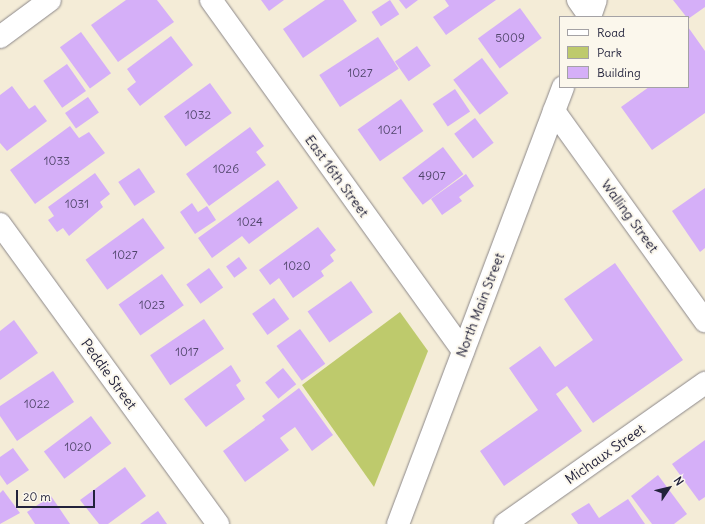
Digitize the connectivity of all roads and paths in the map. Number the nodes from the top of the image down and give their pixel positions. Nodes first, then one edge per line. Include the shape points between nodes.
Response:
1 (50, 0) edge
2 (211, 0) edge
3 (578, 0) edge
4 (596, 0) edge
5 (589, 16) edge
6 (590, 16) edge
7 (0, 37) edge
8 (563, 88) edge
9 (554, 111) junction
10 (0, 224) edge
11 (705, 321) edge
12 (463, 352) junction
13 (705, 383) edge
14 (218, 524) edge
15 (398, 524) edge
16 (505, 524) edge

1 - 7 street
2 - 12 street, East 16th Street
3 - 5 street
4 - 6 street
8 - 9 street, North Main Street
9 - 11 street, Walling Street
9 - 12 street, North Main Street
10 - 14 street, Peddie Street
12 - 15 street, North Main Street
13 - 16 street, Michaux Street

